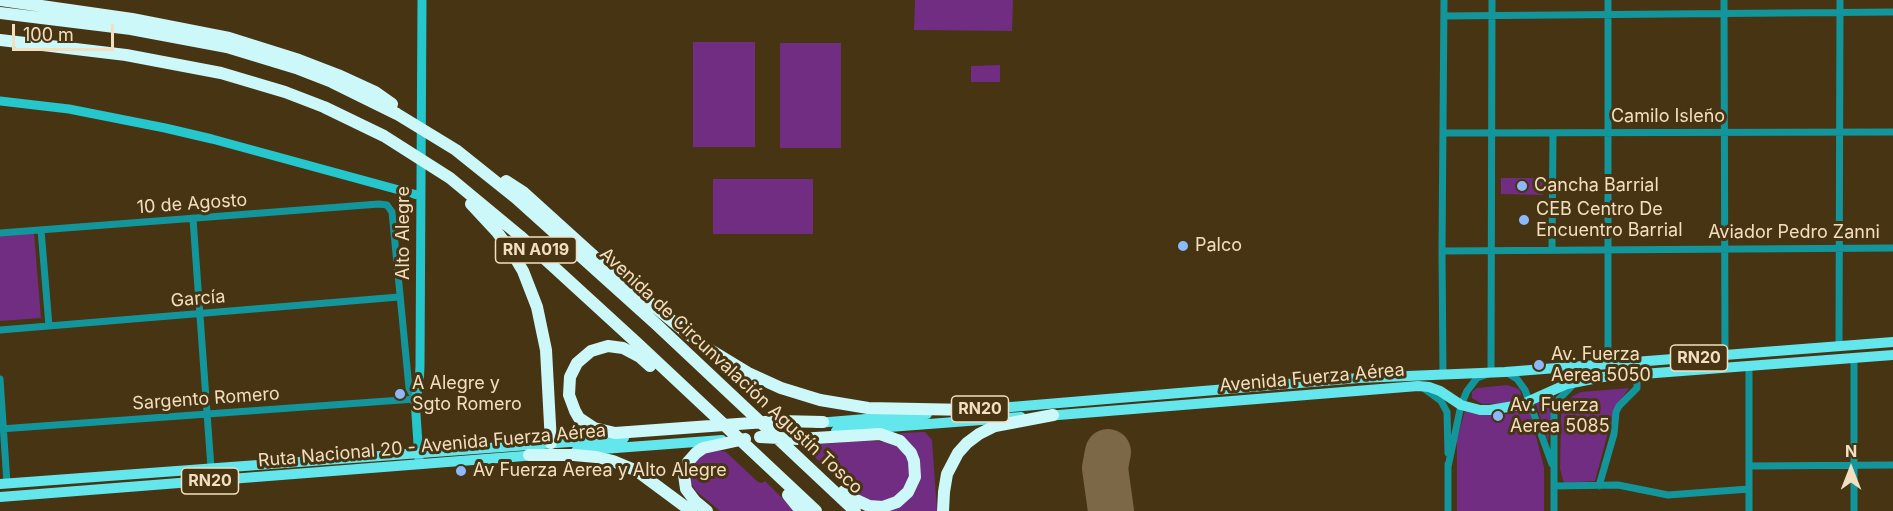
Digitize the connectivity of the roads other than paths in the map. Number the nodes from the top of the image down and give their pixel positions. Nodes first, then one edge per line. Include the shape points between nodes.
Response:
1 (0, 0) edge
2 (422, 0) edge
3 (1444, 0) edge
4 (1492, 0) edge
5 (1608, 0) edge
6 (1724, 0) edge
7 (1840, 0) edge
8 (1839, 12) junction
9 (1893, 12) edge
10 (0, 13) edge
11 (1724, 14) junction
12 (1608, 15) junction
13 (1444, 16) junction
14 (1492, 16) junction
15 (0, 41) edge
16 (46, 45) junction
17 (0, 101) edge
18 (1608, 132) junction
19 (1724, 132) junction
20 (1839, 132) junction
21 (1893, 132) edge
22 (1443, 133) junction
23 (1492, 133) junction
24 (1553, 133) junction
25 (436, 137) junction
26 (456, 150) junction
27 (421, 191) junction
28 (193, 219) junction
29 (41, 230) junction
30 (0, 233) edge
31 (1724, 248) junction
32 (1839, 248) junction
33 (1893, 248) edge
34 (1552, 249) junction
35 (1608, 249) junction
36 (1442, 250) junction
37 (1491, 250) junction
38 (615, 274) junction
39 (399, 297) junction
40 (200, 314) junction
41 (49, 326) junction
42 (0, 330) edge
43 (1893, 342) edge
44 (1839, 346) junction
45 (1893, 355) edge
46 (1725, 356) junction
47 (1854, 358) junction
48 (1608, 363) junction
49 (1749, 366) junction
50 (1505, 372) junction
51 (1491, 373) junction
52 (1443, 375) junction
53 (1637, 375) junction
54 (0, 379) edge
55 (1580, 381) junction
56 (1418, 386) junction
57 (1189, 392) junction
58 (415, 399) junction
59 (1530, 401) junction
60 (1190, 405) junction
61 (1461, 405) junction
62 (970, 410) junction
63 (207, 414) junction
64 (1053, 415) junction
65 (824, 422) joint
66 (2, 429) edge
67 (702, 429) junction
68 (734, 434) junction
69 (796, 437) junction
70 (716, 442) junction
71 (551, 443) junction
72 (419, 452) junction
73 (529, 456) junction
74 (420, 465) junction
75 (1854, 465) junction
76 (1893, 465) edge
77 (1749, 466) junction
78 (1448, 467) junction
79 (211, 468) junction
80 (1553, 470) junction
81 (4, 483) edge
82 (1554, 486) junction
83 (1599, 486) junction
84 (1749, 489) junction
85 (0, 496) edge
86 (691, 511) edge
87 (707, 511) edge
88 (801, 511) edge
89 (816, 511) edge
90 (855, 511) edge
91 (943, 511) edge
92 (1448, 511) edge
93 (1554, 511) edge
94 (1749, 511) edge
95 (1854, 511) edge

1 - 25 highway via 204,32 257,46 375,92
2 - 27 main road, Alto Alegre
3 - 13 street
4 - 14 street
5 - 12 street
6 - 11 street
7 - 8 street
8 - 9 street
8 - 11 street
8 - 20 street
10 - 25 highway, Avenida de Circunvalación Agustín Tosco / RN A019 via 151,32 256,55 332,82
11 - 12 street
11 - 19 street
12 - 14 street
12 - 18 street
13 - 14 street
13 - 22 street
14 - 23 street
15 - 16 highway, RN A019
16 - 68 highway, RN A019 via 165,61 231,76 324,107 384,136 450,178 502,221
16 - 71 highway via 194,73 283,99 382,143 462,197 504,241 532,294 546,350
17 - 27 main road via 69,109 165,128
18 - 19 street, Camilo Isleño
18 - 24 street, Camilo Isleño
18 - 35 street
19 - 20 street, Camilo Isleño
19 - 31 street
20 - 21 street, Camilo Isleño
20 - 32 street
22 - 23 street, Camilo Isleño
22 - 36 street
23 - 24 street, Camilo Isleño
23 - 37 street
24 - 34 street
25 - 26 highway, Avenida de Circunvalación Agustín Tosco / RN A019
26 - 38 highway via 524,192
26 - 90 highway, Avenida de Circunvalación Agustín Tosco / RN A019 via 614,285
27 - 58 main road, Alto Alegre via 420,366
28 - 29 street, 10 de Agosto
28 - 39 street, 10 de Agosto via 387,205 392,212
28 - 40 street
29 - 30 street, 10 de Agosto
29 - 41 street
31 - 32 street, Aviador Pedro Zanni
31 - 35 street, Aviador Pedro Zanni
31 - 46 street
32 - 33 street, Aviador Pedro Zanni
32 - 44 street
34 - 35 street, Aviador Pedro Zanni
34 - 37 street, Aviador Pedro Zanni
35 - 48 street
36 - 37 street, Aviador Pedro Zanni
36 - 52 street
37 - 51 street
38 - 62 highway via 702,345 740,369 781,387 820,400 868,408
38 - 69 highway via 854,499 870,507 891,505 903,498 915,477 914,461 906,446 895,438 872,433
39 - 40 street, García
39 - 58 street via 409,387
40 - 41 street, García
40 - 63 street
41 - 42 street, García
43 - 44 main road, Avenida Fuerza Aérea / RN20
44 - 46 main road, Avenida Fuerza Aérea / RN20
45 - 47 main road, Avenida Fuerza Aérea / RN20
46 - 48 main road, Avenida Fuerza Aérea / RN20
47 - 49 main road, Avenida Fuerza Aérea / RN20
47 - 75 street
48 - 50 main road, Avenida Fuerza Aérea / RN20
49 - 53 main road, Avenida Fuerza Aérea / RN20
49 - 77 street
50 - 51 main road, Avenida Fuerza Aérea / RN20
50 - 59 street via 1520,382
51 - 52 main road, Avenida Fuerza Aérea / RN20
51 - 61 street via 1473,381
52 - 57 main road, Avenida Fuerza Aérea / RN20
53 - 55 main road, Avenida Fuerza Aérea / RN20
53 - 83 street via 1637,388 1616,412
54 - 66 street
55 - 59 main road, Avenida Fuerza Aérea / RN20 via 1559,386
55 - 80 street via 1565,391 1555,408
56 - 60 main road, Avenida Fuerza Aérea / RN20
56 - 61 main road, Avenida Fuerza Aérea / RN20 via 1429,387
56 - 78 street via 1444,406
57 - 60 main road
57 - 62 main road, Avenida Fuerza Aérea / RN20
58 - 63 street, Sargento Romero
58 - 72 main road, Alto Alegre
59 - 61 main road, Avenida Fuerza Aérea / RN20 via 1491,410
59 - 80 street
60 - 64 main road, Avenida Fuerza Aérea / RN20
61 - 78 street
62 - 65 main road, Avenida Fuerza Aérea / RN20
63 - 66 street, Sargento Romero
63 - 79 street
64 - 69 main road, Avenida Fuerza Aérea / RN20
64 - 91 highway via 995,426 967,443 947,474
65 - 67 highway
66 - 81 street
67 - 68 highway via 615,433 594,428 579,418 571,403 569,385 573,370 591,351 608,346 623,348 640,357 689,402
67 - 71 main road, Ruta Nacional 20 - Avenida Fuerza Aérea / RN20
68 - 88 highway via 758,467
68 - 89 highway, RN A019
69 - 70 highway
70 - 73 main road, Ruta Nacional 20 - Avenida Fuerza Aérea / RN20
70 - 87 highway via 696,453 684,475 690,496
71 - 72 main road, Ruta Nacional 20 - Avenida Fuerza Aérea / RN20
72 - 74 main road, Alto Alegre
72 - 79 main road, Ruta Nacional 20 - Avenida Fuerza Aérea / RN20
73 - 74 main road, Ruta Nacional 20 - Avenida Fuerza Aérea / RN20
73 - 86 highway via 586,456 620,463 645,476
74 - 85 main road, Ruta Nacional 20 - Avenida Fuerza Aérea / RN20
75 - 76 street
75 - 77 street
75 - 95 street
77 - 84 street
78 - 92 street
79 - 81 main road, Ruta Nacional 20 - Avenida Fuerza Aérea / RN20
80 - 82 street
82 - 83 street
82 - 93 street
83 - 84 street via 1624,486 1668,495
84 - 94 street

